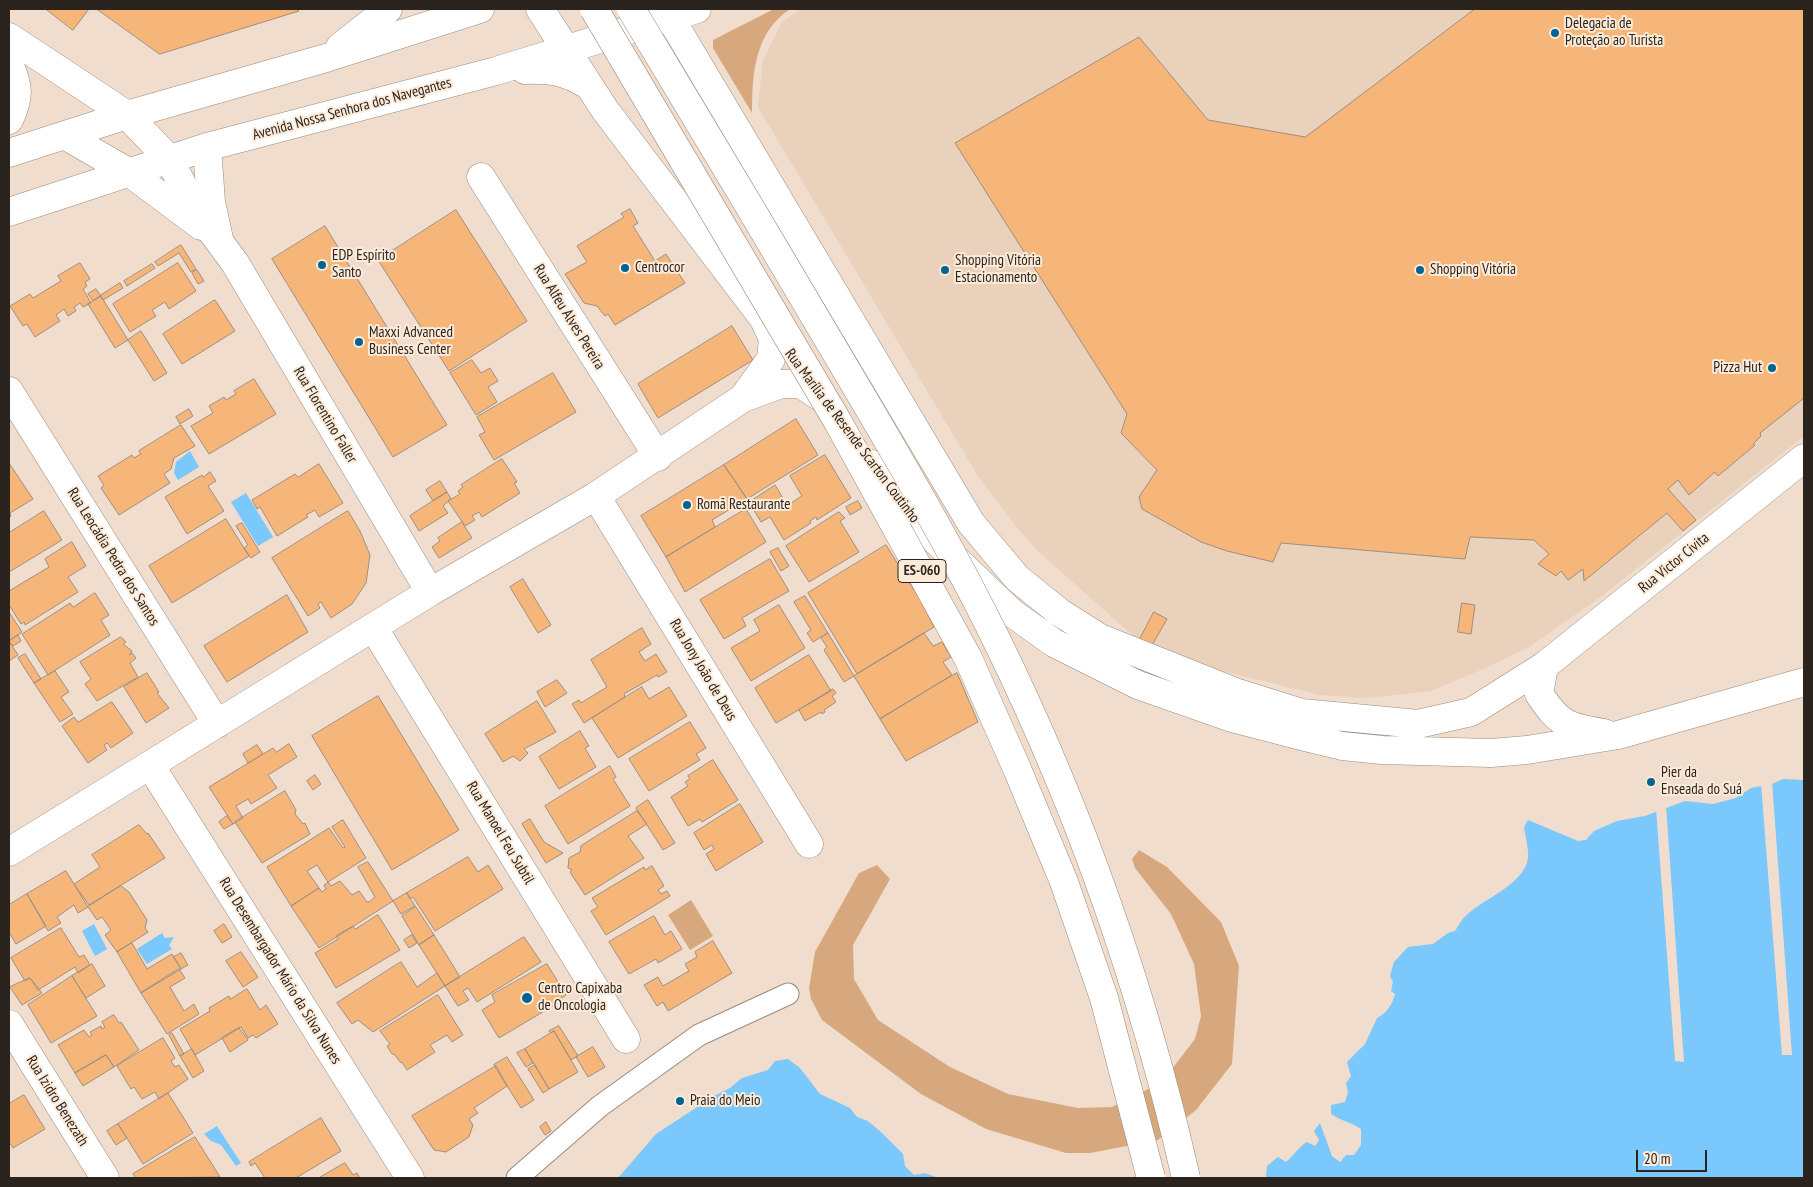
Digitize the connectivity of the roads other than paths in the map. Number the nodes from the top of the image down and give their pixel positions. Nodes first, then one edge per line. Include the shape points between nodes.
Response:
1 (388, 9) edge
2 (480, 9) edge
3 (540, 9) edge
4 (594, 9) edge
5 (632, 9) edge
6 (697, 9) edge
7 (668, 12) edge
8 (9, 37) edge
9 (567, 50) junction
10 (326, 58) junction
11 (9, 64) edge
12 (496, 71) junction
13 (588, 85) junction
14 (127, 115) junction
15 (9, 120) edge
16 (66, 136) junction
17 (207, 147) junction
18 (9, 153) edge
19 (169, 159) junction
20 (130, 173) junction
21 (481, 177) dead end
22 (9, 212) edge
23 (219, 239) junction
24 (763, 317) junction
25 (9, 391) edge
26 (743, 398) junction
27 (825, 400) junction
28 (658, 458) junction
29 (1804, 458) edge
30 (596, 496) junction
31 (430, 592) junction
32 (373, 627) junction
33 (1544, 666) junction
34 (1804, 682) edge
35 (217, 724) junction
36 (1618, 735) junction
37 (150, 765) junction
38 (809, 844) dead end
39 (9, 852) edge
40 (788, 994) dead end
41 (9, 1024) edge
42 (626, 1039) dead end
43 (105, 1178) edge
44 (410, 1178) edge
45 (517, 1178) edge
46 (1151, 1178) edge
47 (1186, 1178) edge

1 - 10 street
2 - 10 street
3 - 9 street, Rua Marília de Resende Scarton Coutinho
4 - 46 street, ES-060, bridge via 838,422 968,658 1064,882 1104,998
5 - 47 street, ES-060, bridge via 867,405 998,642 1074,814 1137,988
6 - 7 street, Avenida Nossa Senhora dos Navegantes
7 - 9 street, Avenida Nossa Senhora dos Navegantes
7 - 33 street via 971,523 1017,578 1058,612 1100,638 1148,658 1302,713 1418,724 1471,712
8 - 14 street, Rua Florentino Faller
9 - 12 street, Avenida Nossa Senhora dos Navegantes
9 - 13 street, Rua Marília de Resende Scarton Coutinho
10 - 14 street
11 - 15 street via 18,84
12 - 13 street via 550,69 568,73
12 - 17 street, Avenida Nossa Senhora dos Navegantes
13 - 24 street, Rua Marília de Resende Scarton Coutinho
14 - 16 street
14 - 19 street, Rua Florentino Faller
16 - 18 street
16 - 20 street, Rua Florentino Faller
17 - 19 street, Avenida Nossa Senhora dos Navegantes
17 - 23 street via 211,202
19 - 20 street, Avenida Nossa Senhora dos Navegantes
19 - 23 street, Rua Florentino Faller via 195,209
20 - 22 street, Avenida Nossa Senhora dos Navegantes
20 - 23 street, Rua Florentino Faller
21 - 28 street, Rua Alfeu Alves Pereira
23 - 31 street, Rua Florentino Faller
24 - 26 street via 773,339 771,359
24 - 27 street, Rua Marília de Resende Scarton Coutinho
25 - 35 street, Rua Leocádia Pedra dos Santos
26 - 27 street via 781,384 801,384
26 - 28 street
27 - 36 street, Rua Marília de Resende Scarton Coutinho via 906,511 1012,614 1054,643 1138,685 1250,723 1342,746 1491,753
28 - 30 street
29 - 33 street, Rua Victor Civita
30 - 31 street
30 - 38 street, Rua Jony João de Deus
31 - 32 street
32 - 35 street
32 - 42 street, Rua Manoel Feu Subtil
33 - 36 street via 1539,694 1554,716 1577,729
34 - 36 street, Rua Marília de Resende Scarton Coutinho
35 - 37 street
37 - 39 street
37 - 44 street, Rua Desembargador Mário da Silva Nunes
40 - 45 street via 699,1036 600,1106
41 - 43 street, Rua Izidro Benezath

